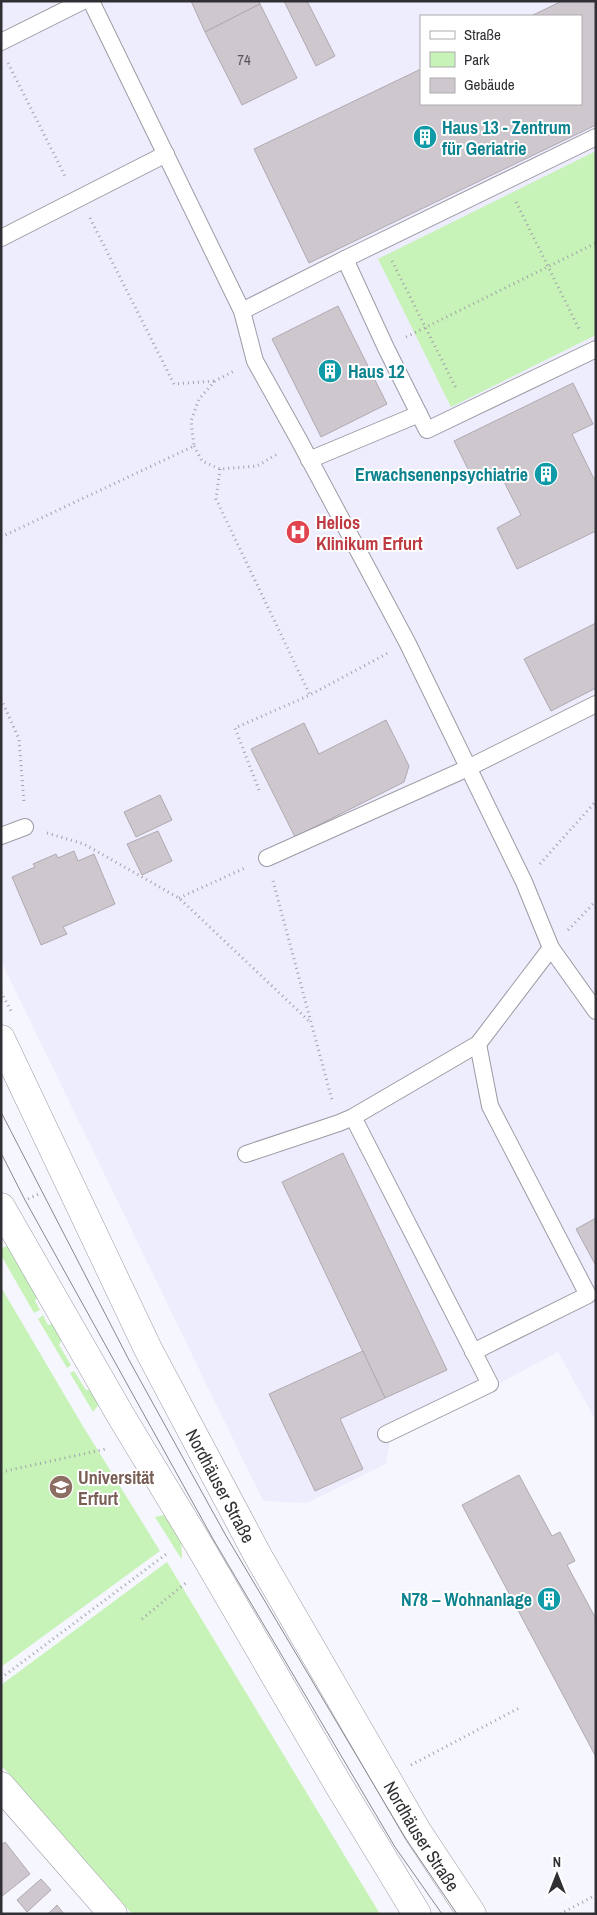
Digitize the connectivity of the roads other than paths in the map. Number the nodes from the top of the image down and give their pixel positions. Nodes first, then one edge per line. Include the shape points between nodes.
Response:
1 (83, 1) edge
2 (91, 1) edge
3 (3, 50) edge
4 (596, 136) edge
5 (166, 154) junction
6 (1, 238) edge
7 (345, 258) junction
8 (242, 311) junction
9 (593, 351) edge
10 (419, 414) junction
11 (309, 460) junction
12 (596, 704) edge
13 (468, 768) junction
14 (25, 827) road end
15 (1, 836) edge
16 (267, 858) road end
17 (551, 948) junction
18 (596, 1011) edge
19 (1, 1039) edge
20 (478, 1044) junction
21 (346, 1120) junction
22 (246, 1154) dead end
23 (1, 1207) edge
24 (473, 1352) junction
25 (386, 1434) dead end
26 (1, 1786) edge
27 (113, 1914) edge
28 (417, 1914) edge
29 (472, 1914) edge

1 - 3 lane
2 - 5 lane
4 - 7 lane
5 - 6 lane
5 - 8 lane
7 - 8 lane
7 - 10 lane
8 - 11 lane via 255,361
9 - 10 lane via 427,430
10 - 11 lane
11 - 13 lane via 407,642
12 - 13 lane
13 - 16 lane
13 - 17 lane via 524,882
14 - 15 lane
17 - 18 lane
17 - 20 lane
19 - 29 main road, Nordhäuser Straße via 148,1349 258,1556 417,1831
20 - 21 lane
20 - 24 lane via 490,1106 588,1295
21 - 22 lane
21 - 24 lane
23 - 28 main road via 121,1416
24 - 25 lane via 490,1384
26 - 27 main road

